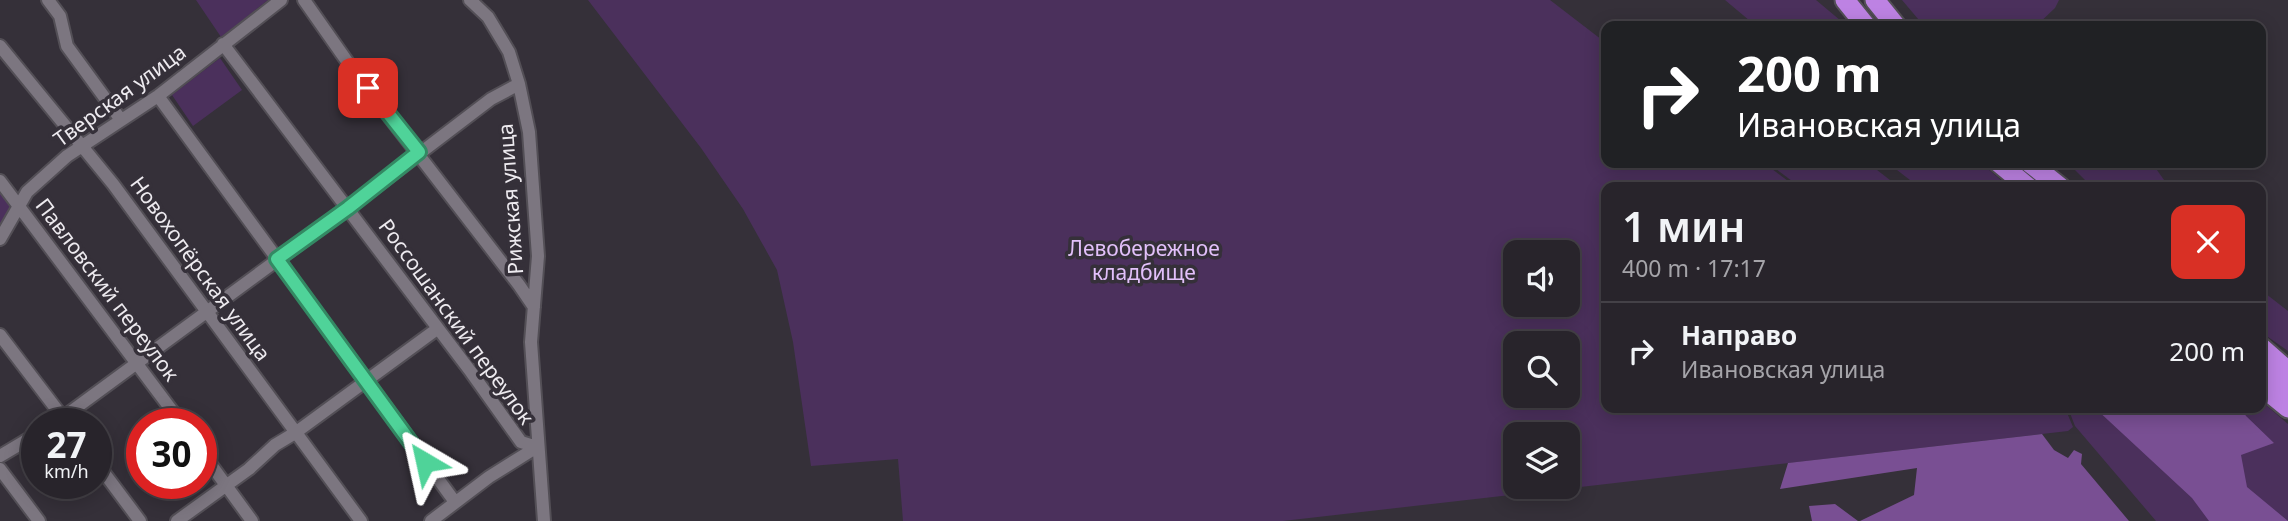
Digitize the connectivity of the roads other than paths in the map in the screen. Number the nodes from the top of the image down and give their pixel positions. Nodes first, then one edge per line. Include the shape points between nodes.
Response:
1 (48, 0) edge
2 (281, 0) edge
3 (304, 0) edge
4 (470, 0) edge
5 (1844, 0) edge
6 (1875, 0) edge
7 (1862, 21) edge
8 (1892, 21) edge
9 (223, 44) junction
10 (0, 46) edge
11 (519, 84) junction
12 (158, 96) junction
13 (121, 120) junction
14 (82, 147) junction
15 (419, 152) junction
16 (2005, 168) edge
17 (2036, 168) edge
18 (0, 181) edge
19 (2022, 182) edge
20 (2054, 182) edge
21 (20, 205) junction
22 (348, 208) junction
23 (0, 239) edge
24 (277, 259) junction
25 (534, 308) junction
26 (207, 311) junction
27 (437, 329) junction
28 (0, 335) edge
29 (2266, 349) edge
30 (2266, 351) edge
31 (137, 361) junction
32 (2288, 364) edge
33 (2266, 370) edge
34 (2288, 371) edge
35 (366, 380) junction
36 (2266, 381) edge
37 (2288, 388) edge
38 (2266, 390) edge
39 (2288, 399) edge
40 (51, 408) edge
41 (78, 408) edge
42 (171, 408) edge
43 (2288, 408) edge
44 (295, 433) junction
45 (21, 444) edge
46 (537, 447) junction
47 (0, 456) edge
48 (0, 469) edge
49 (217, 473) edge
50 (112, 483) edge
51 (226, 486) junction
52 (455, 502) junction
53 (39, 521) edge
54 (140, 521) edge
55 (177, 521) edge
56 (252, 521) edge
57 (361, 521) edge
58 (431, 521) edge
59 (544, 521) edge

1 - 13 street via 60,16 67,46
2 - 9 street, Тверская улица
3 - 15 street
4 - 11 street, Рижская улица via 499,33
5 - 7 highway
6 - 8 highway
9 - 12 street, Тверская улица
9 - 22 street, Россошанский переулок
10 - 14 street, Новохопёрская улица
11 - 15 street
11 - 25 street, Рижская улица via 534,193 538,256
12 - 13 street, Тверская улица
12 - 24 street
13 - 14 street, Тверская улица
14 - 21 street, Тверская улица via 27,192
14 - 26 street, Новохопёрская улица
15 - 22 street
15 - 25 street
16 - 19 highway
17 - 20 highway
18 - 21 street, Павловский переулок
21 - 23 street, Тверская улица
21 - 31 street, Павловский переулок
22 - 24 street
22 - 27 street, Россошанский переулок
24 - 26 street
24 - 35 street
25 - 46 street, Рижская улица via 531,342
26 - 31 street
26 - 44 street, Новохопёрская улица
27 - 35 street
27 - 46 street, Россошанский переулок via 521,442
28 - 40 street
29 - 32 highway
30 - 34 highway
31 - 41 street
31 - 42 street, Павловский переулок
33 - 37 highway
35 - 44 street
35 - 52 street
36 - 39 highway
38 - 43 highway
44 - 51 street
44 - 57 street, Новохопёрская улица
45 - 47 street
46 - 52 street
46 - 59 street, Рижская улица
48 - 53 street
49 - 51 street
50 - 54 street
51 - 55 street
51 - 56 street
52 - 58 street

